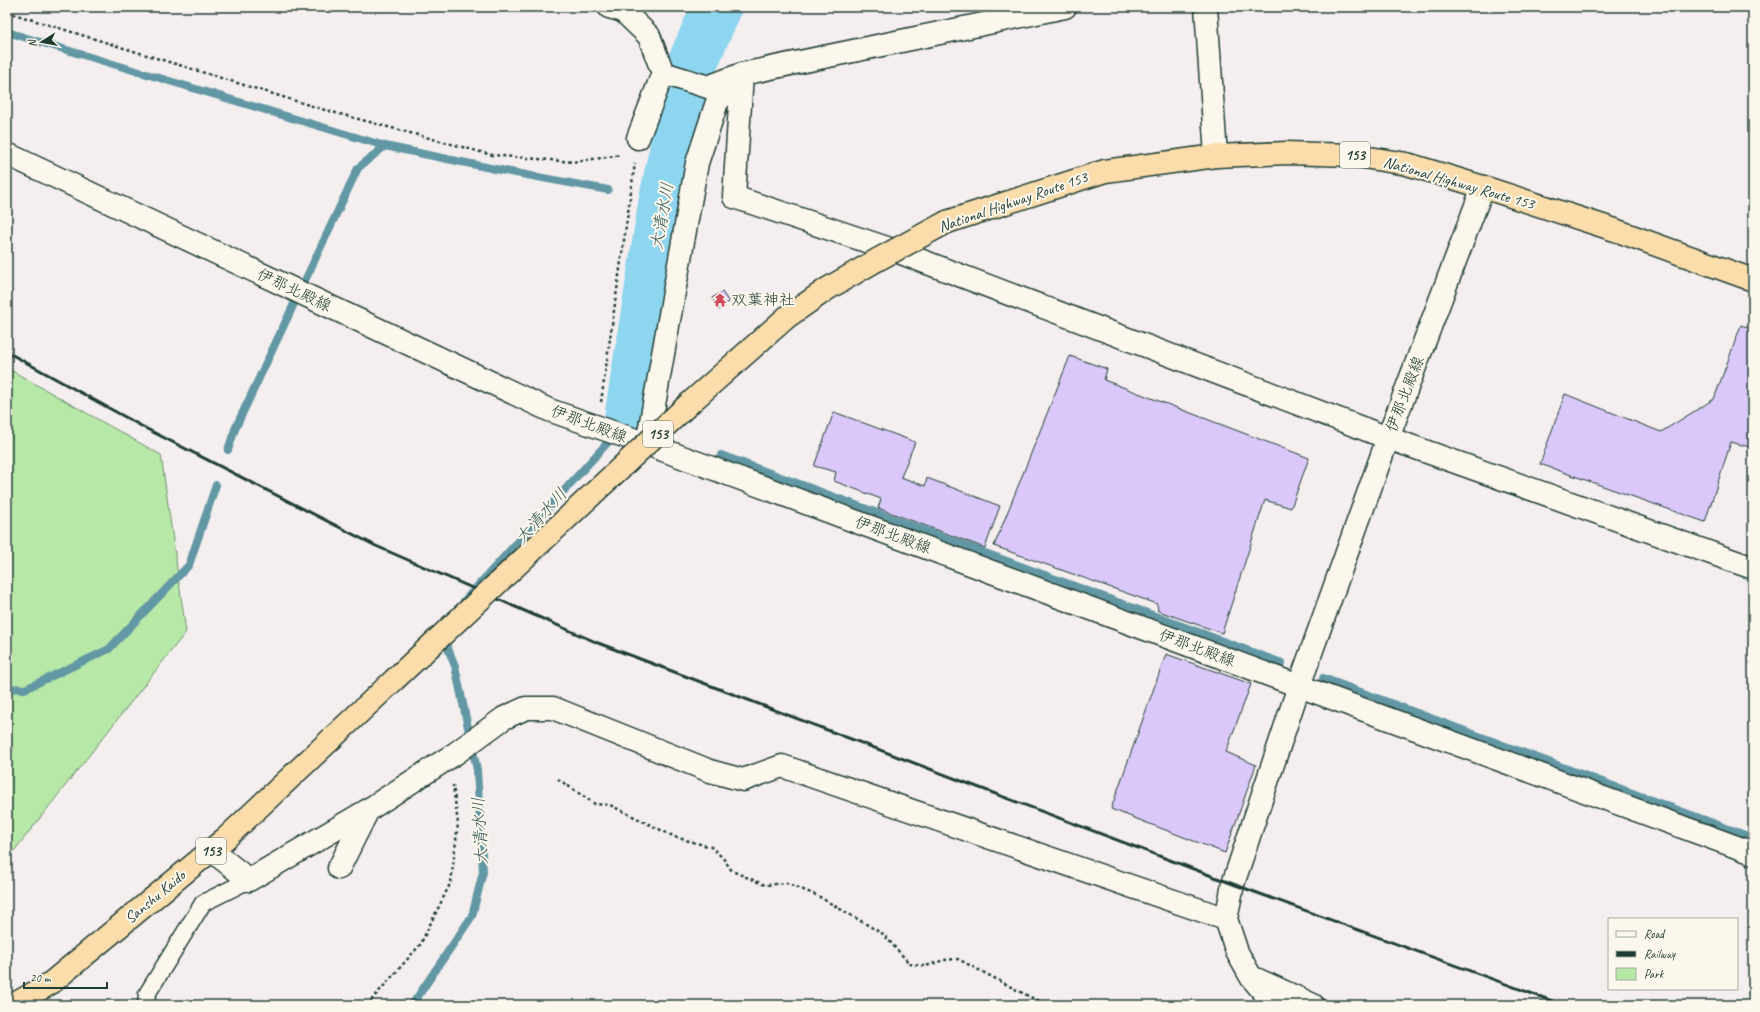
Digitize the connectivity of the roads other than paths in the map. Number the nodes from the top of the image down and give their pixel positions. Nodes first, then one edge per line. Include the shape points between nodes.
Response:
1 (609, 7) edge
2 (1065, 7) edge
3 (1206, 7) edge
4 (663, 73) junction
5 (742, 74) junction
6 (638, 138) road end
7 (7, 154) edge
8 (1216, 156) junction
9 (1483, 186) junction
10 (1753, 280) edge
11 (1388, 438) junction
12 (640, 442) junction
13 (1753, 568) edge
14 (394, 680) joint
15 (1299, 686) junction
16 (368, 810) junction
17 (211, 850) junction
18 (1753, 853) edge
19 (339, 868) dead end
20 (249, 880) junction
21 (1226, 919) junction
22 (1251, 977) junction
23 (13, 1005) edge
24 (146, 1005) edge
25 (1275, 1005) edge
26 (1313, 1005) edge

1 - 4 street via 623,11 650,36
2 - 5 street
3 - 8 street
4 - 5 street via 708,87
4 - 6 street
5 - 11 street via 734,198 896,251
5 - 12 street via 718,102 698,163
7 - 12 street, 伊那北殿線 via 549,410
8 - 9 highway, National Highway Route 153 / 153 via 1286,153 1351,155 1407,164
8 - 14 highway, National Highway Route 153 / 153, bridge via 1105,171 947,222 826,289 787,317 707,387
9 - 10 highway, National Highway Route 153 / 153
9 - 11 street, 伊那北殿線
11 - 13 street
11 - 15 street, 伊那北殿線
12 - 15 street, 伊那北殿線
14 - 17 highway, Sanshu Kaido / 153
15 - 18 street
15 - 21 street via 1233,884
16 - 19 street
16 - 20 street
16 - 21 street via 453,755 504,718 526,708 553,708 710,771 743,780 782,766
17 - 20 street
17 - 23 highway, Sanshu Kaido / 153 via 51,983
20 - 24 lane via 203,903 147,994
21 - 22 street via 1237,952
22 - 25 street
22 - 26 street

